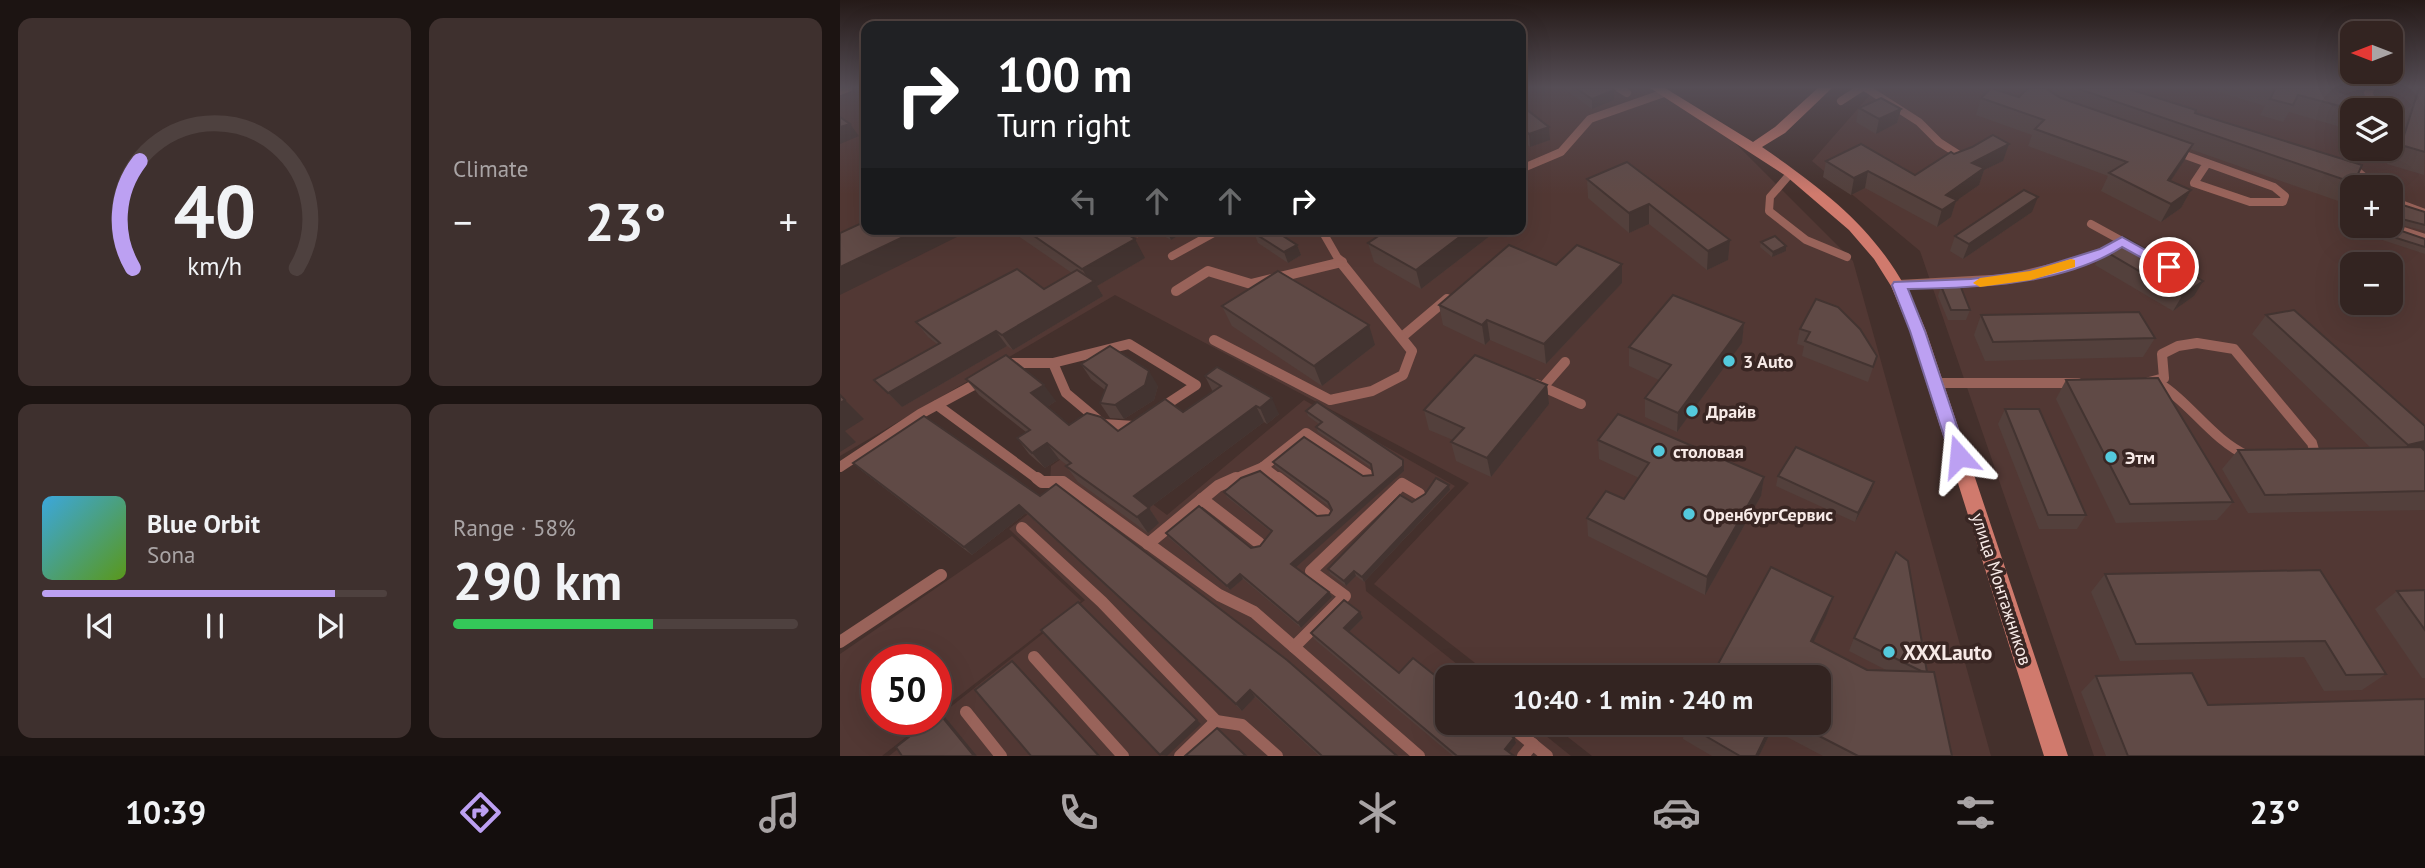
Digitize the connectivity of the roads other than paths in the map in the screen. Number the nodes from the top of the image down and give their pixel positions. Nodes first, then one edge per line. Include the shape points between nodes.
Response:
1 (1585, 123) edge
2 (1714, 123) edge
3 (1787, 123) edge
4 (1920, 123) edge
5 (1753, 147) junction
6 (2170, 149) edge
7 (1964, 158) edge
8 (2352, 161) edge
9 (2206, 165) junction
10 (1526, 167) edge
11 (1790, 174) junction
12 (2362, 175) edge
13 (2403, 205) edge
14 (2425, 214) edge
15 (2091, 223) dead end
16 (2403, 231) edge
17 (1210, 235) edge
18 (1324, 235) edge
19 (2425, 238) edge
20 (2122, 241) junction
21 (2134, 248) edge
22 (1172, 256) dead end
23 (1847, 257) dead end
24 (1342, 262) junction
25 (1899, 285) junction
26 (1176, 291) dead end
27 (1452, 294) edge
28 (1402, 337) junction
29 (1214, 340) dead end
30 (1565, 362) dead end
31 (1053, 363) junction
32 (1521, 378) edge
33 (2143, 382) edge
34 (2157, 382) junction
35 (1935, 383) junction
36 (2088, 383) edge
37 (1543, 387) junction
38 (1581, 404) dead end
39 (937, 405) junction
40 (1153, 413) edge
41 (1143, 421) edge
42 (2261, 458) edge
43 (2292, 459) edge
44 (840, 467) edge
45 (1263, 467) junction
46 (1369, 475) edge
47 (1419, 494) edge
48 (1202, 499) junction
49 (1325, 514) edge
50 (1022, 528) dead end
51 (1259, 543) edge
52 (1148, 544) junction
53 (941, 575) dead end
54 (840, 642) edge
55 (1294, 647) junction
56 (1034, 657) dead end
57 (966, 712) dead end
58 (1216, 721) junction
59 (1522, 735) edge
60 (1533, 744) junction
61 (1001, 756) edge
62 (1123, 756) edge
63 (1180, 756) edge
64 (1277, 756) edge
65 (1419, 756) edge
66 (1523, 756) edge
67 (1547, 756) edge
68 (2056, 756) edge

1 - 10 lane via 1561,152
2 - 5 main road, улица Монтажников
3 - 5 main road
4 - 7 lane
5 - 11 main road, улица Монтажников
6 - 9 lane
8 - 12 lane via 2350,165
9 - 9 lane via 2194,183 2234,198 2272,205 2283,202 2285,195 2274,187
11 - 23 lane via 1770,197 1769,211 1806,240
11 - 25 main road, улица Монтажников via 1837,212 1874,250
13 - 14 lane
15 - 20 lane
16 - 19 lane
17 - 22 lane
18 - 24 lane
20 - 21 lane
20 - 25 lane via 2105,252 2031,276
24 - 26 lane via 1251,284 1208,271
24 - 28 lane
25 - 35 main road, улица Монтажников
27 - 28 lane
28 - 29 lane via 1412,351 1403,375 1372,391 1330,400
30 - 37 lane
31 - 39 lane via 1012,363
31 - 40 lane via 1129,344 1196,385
31 - 41 lane via 1066,393 1103,424 1132,428
32 - 37 lane
33 - 34 lane
34 - 42 lane via 2184,402 2212,436 2232,450
34 - 43 lane via 2164,378 2162,354 2169,348 2220,344 2234,349 2312,443 2314,450
35 - 36 lane
35 - 68 main road, улица Монтажников
37 - 38 lane
39 - 44 lane
39 - 52 lane via 1042,482 1063,482
45 - 46 lane via 1307,433
45 - 48 lane via 1218,486
45 - 49 lane
47 - 55 lane via 1402,484 1311,571 1345,596
48 - 51 lane
48 - 52 lane
50 - 58 lane via 1102,602
52 - 55 lane via 1219,596 1254,612
53 - 54 lane
55 - 65 lane
56 - 62 lane
57 - 61 lane
58 - 63 lane
58 - 64 lane via 1242,725
59 - 60 lane
60 - 66 lane
60 - 67 lane

